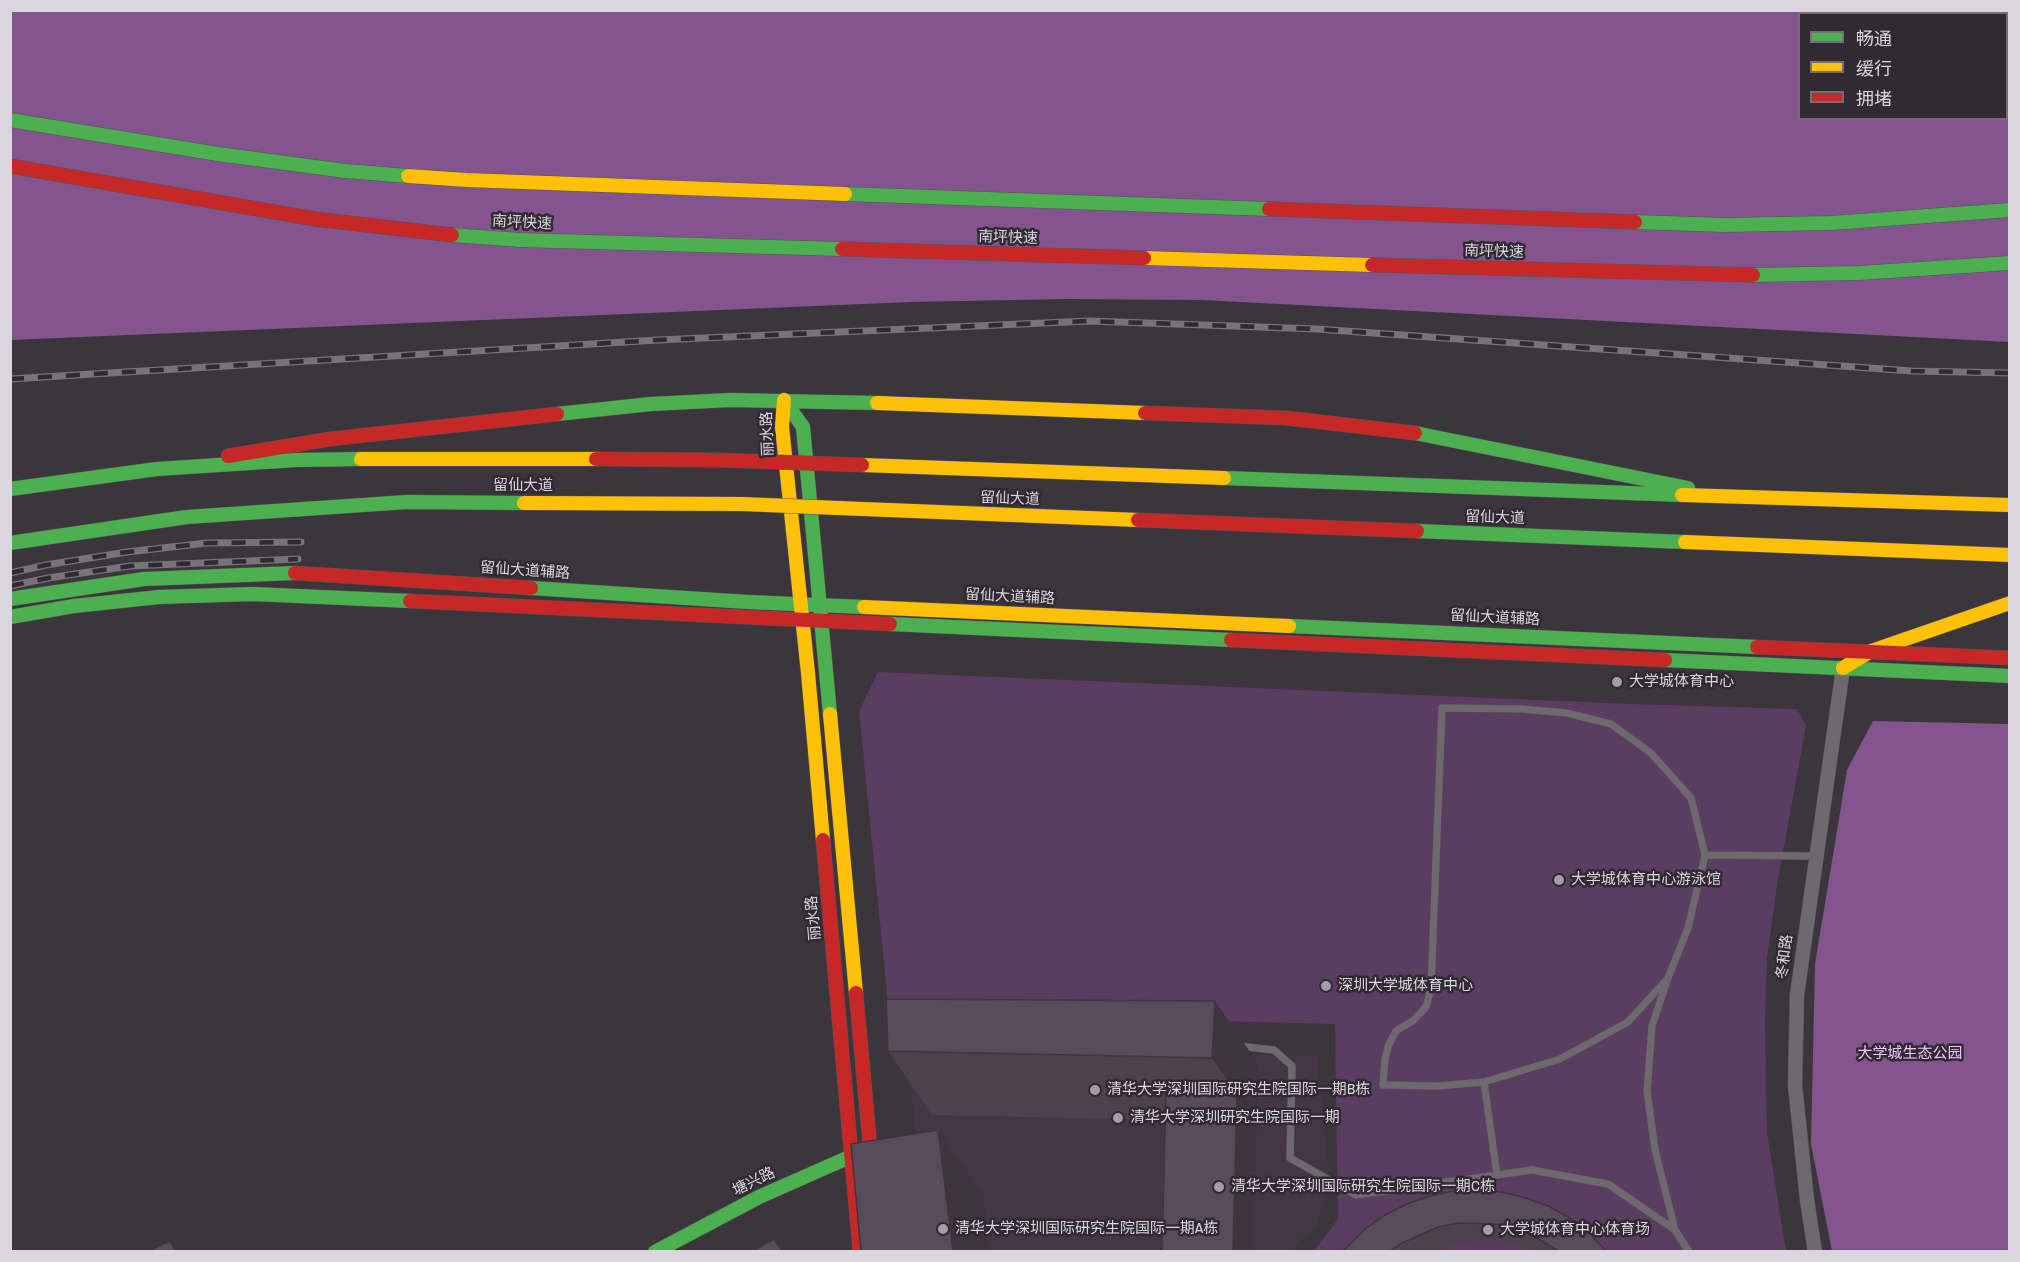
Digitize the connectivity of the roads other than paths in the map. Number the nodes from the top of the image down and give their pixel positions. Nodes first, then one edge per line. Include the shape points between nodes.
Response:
1 (10, 120) edge
2 (10, 166) edge
3 (2010, 210) edge
4 (2010, 263) edge
5 (784, 400) junction
6 (157, 469) junction
7 (10, 489) edge
8 (1759, 498) junction
9 (2010, 505) edge
10 (10, 543) edge
11 (2010, 555) edge
12 (10, 599) edge
13 (2010, 603) edge
14 (801, 604) junction
15 (821, 605) junction
16 (10, 617) edge
17 (802, 620) junction
18 (822, 621) junction
19 (1871, 651) junction
20 (2010, 658) edge
21 (1843, 668) junction
22 (2010, 676) edge
23 (1705, 855) junction
24 (1817, 856) junction
25 (1668, 978) junction
26 (1231, 1046) dead end
27 (1484, 1082) junction
28 (870, 1148) junction
29 (852, 1156) junction
30 (1497, 1175) junction
31 (873, 1182) edge
32 (1675, 1230) junction
33 (655, 1251) edge
34 (860, 1251) edge
35 (1689, 1251) edge
36 (1815, 1251) edge

1 - 3 main road via 218,154 467,180 1724,225 1831,223
2 - 4 main road, 南坪快速 via 315,219 520,240 1723,275 1859,273
5 - 6 main road via 661,404 330,439
5 - 8 main road via 1286,418 1348,424 1417,433 1651,481
5 - 14 main road, 丽水路 via 782,427
5 - 15 main road, 丽水路 via 803,427
6 - 7 main road, 留仙大道
6 - 8 main road, 留仙大道, bridge via 400,458 717,460
8 - 9 main road, 留仙大道
10 - 11 main road, 留仙大道, bridge via 187,517 384,503 742,504
12 - 14 main road, 留仙大道辅路 via 144,579 298,573
13 - 19 main road
14 - 15 main road, 留仙大道辅路
14 - 17 main road, 丽水路
15 - 18 main road, 丽水路
15 - 19 main road, 留仙大道辅路
16 - 17 main road via 159,597 253,594
17 - 18 main road
17 - 29 main road, 丽水路
18 - 21 main road
18 - 28 main road, 丽水路
19 - 20 main road, 留仙大道辅路
19 - 21 main road
21 - 22 main road
21 - 24 street, 冬和路
23 - 24 lane
23 - 25 lane via 1688,928
23 - 27 lane via 1691,798 1651,753 1611,724 1567,713 1442,708 1431,988 1426,1007 1396,1031 1389,1044 1383,1085
24 - 36 street, 冬和路 via 1797,995 1795,1085
25 - 27 lane via 1628,1022 1560,1059
25 - 32 lane via 1652,1026 1647,1091 1655,1150
26 - 30 lane via 1274,1050 1292,1066 1290,1158 1356,1195
27 - 30 lane
28 - 29 main road, 塘兴路
28 - 31 main road, 丽水路
29 - 33 main road, 塘兴路 via 759,1197
29 - 34 main road, 丽水路
30 - 32 lane via 1532,1170 1608,1184
32 - 35 lane

